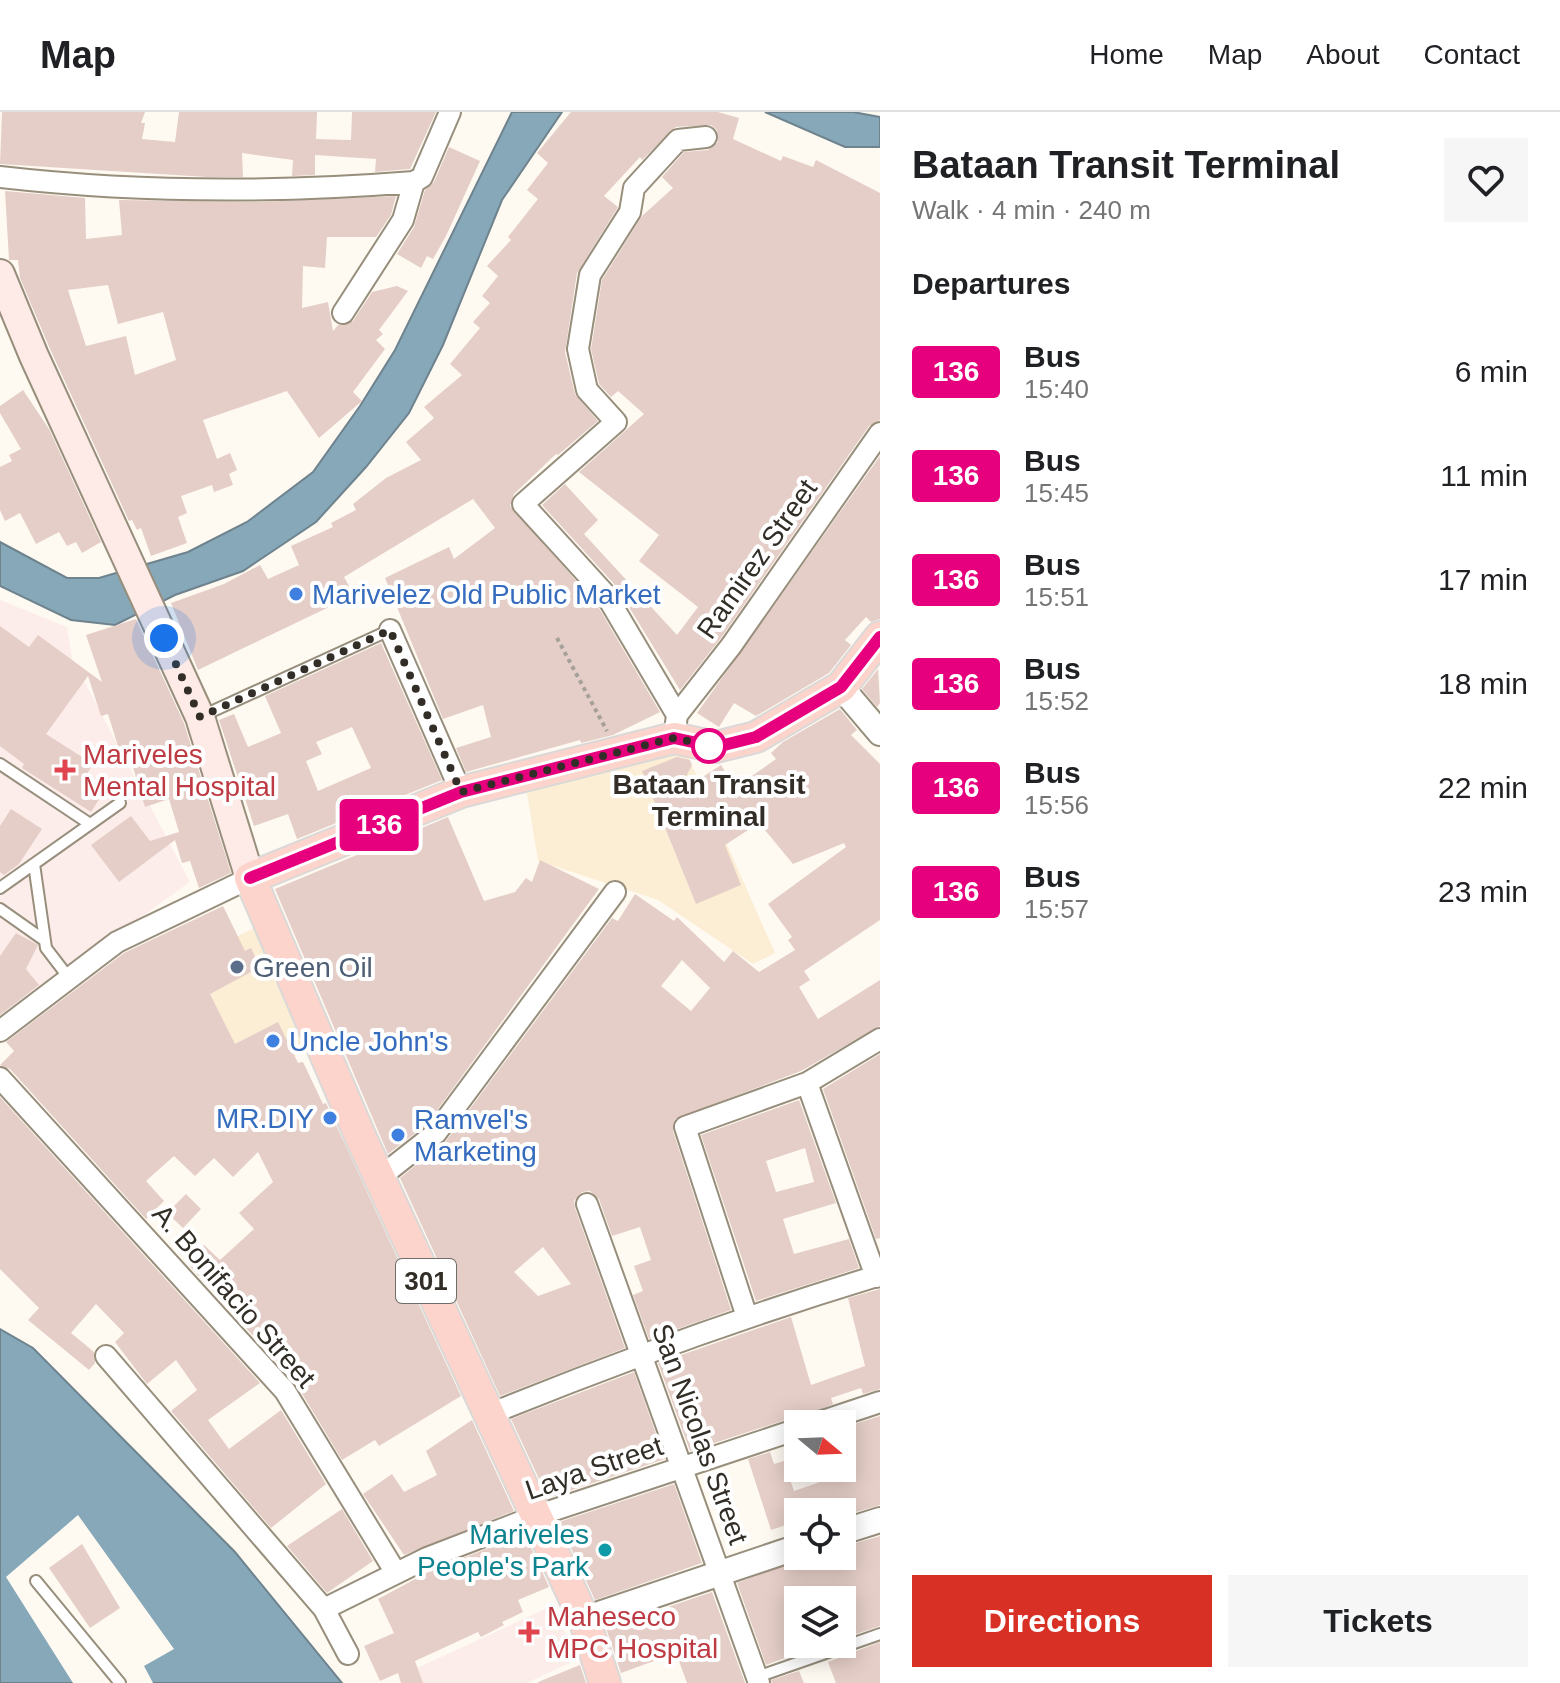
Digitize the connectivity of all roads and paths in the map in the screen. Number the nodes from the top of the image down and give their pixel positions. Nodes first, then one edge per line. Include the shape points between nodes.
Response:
1 (450, 112) edge
2 (706, 137) dead end
3 (0, 177) edge
4 (414, 182) junction
5 (0, 274) edge
6 (343, 313) dead end
7 (880, 433) edge
8 (390, 630) joint
9 (880, 637) edge
10 (557, 638) dead end
11 (841, 687) junction
12 (200, 717) junction
13 (676, 727) junction
14 (880, 733) edge
15 (617, 751) junction
16 (0, 764) edge
17 (461, 792) junction
18 (120, 803) dead end
19 (90, 824) junction
20 (34, 864) junction
21 (250, 878) junction
22 (0, 888) edge
23 (615, 892) dead end
24 (0, 909) edge
25 (44, 940) junction
26 (69, 978) junction
27 (0, 1031) edge
28 (880, 1039) edge
29 (0, 1078) edge
30 (807, 1083) junction
31 (379, 1178) junction
32 (587, 1204) dead end
33 (878, 1276) edge
34 (747, 1317) junction
35 (643, 1354) junction
36 (106, 1356) dead end
37 (880, 1402) edge
38 (856, 1410) edge
39 (490, 1414) junction
40 (784, 1434) edge
41 (683, 1468) junction
42 (536, 1516) junction
43 (880, 1520) edge
44 (856, 1528) edge
45 (784, 1552) edge
46 (396, 1573) junction
47 (720, 1573) junction
48 (36, 1581) dead end
49 (324, 1609) junction
50 (584, 1619) junction
51 (880, 1634) edge
52 (348, 1654) dead end
53 (751, 1681) edge
54 (120, 1683) edge
55 (605, 1683) edge

1 - 4 street via 422,177
2 - 13 street via 678,140 634,188 630,212 590,275 578,349 587,390 616,422 523,504 606,595
3 - 4 street via 101,189 177,190 300,191
4 - 6 street via 403,220
5 - 12 main road, 301
7 - 13 street, Ramirez Street
8 - 12 lane
8 - 17 street
9 - 11 main road
10 - 15 path
11 - 13 main road via 756,737 716,747
11 - 14 street
12 - 21 main road, 301
13 - 15 main road
15 - 17 main road
16 - 19 lane
17 - 21 main road
18 - 19 lane
19 - 20 lane
20 - 22 lane
20 - 25 lane
21 - 26 street via 117,942
21 - 31 main road, 301
23 - 31 street via 436,1133
24 - 25 lane
25 - 26 lane
26 - 27 street
28 - 30 street
29 - 46 street, A. Bonifacio Street via 285,1391
30 - 33 street
30 - 34 street via 685,1127
31 - 39 main road, 301
32 - 35 street, San Nicolas Street
33 - 34 street
34 - 35 street
35 - 39 street
35 - 41 street, San Nicolas Street
36 - 49 street
37 - 38 street
39 - 42 main road, 301
40 - 41 street, Laya Street
41 - 42 street, Laya Street
41 - 47 street, San Nicolas Street
42 - 46 street, Laya Street
42 - 50 main road, 301
43 - 44 street
45 - 47 street
46 - 49 street, Laya Street
47 - 50 street
47 - 53 street, San Nicolas Street
48 - 54 lane
49 - 52 street
50 - 55 main road, 301
51 - 53 lane

